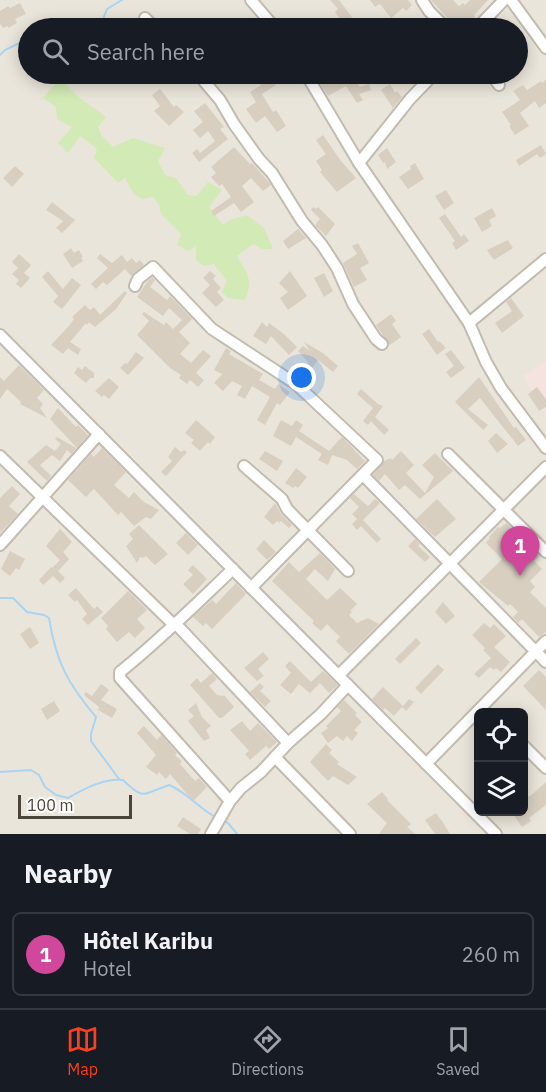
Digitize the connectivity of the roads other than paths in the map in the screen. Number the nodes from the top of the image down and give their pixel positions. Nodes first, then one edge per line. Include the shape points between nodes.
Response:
1 (251, 0) edge
2 (422, 0) edge
3 (504, 0) edge
4 (511, 0) edge
5 (266, 18) edge
6 (436, 18) edge
7 (487, 18) edge
8 (524, 18) edge
9 (528, 23) edge
10 (546, 48) edge
11 (206, 84) edge
12 (312, 84) edge
13 (424, 84) edge
14 (359, 163) junction
15 (546, 259) edge
16 (135, 286) dead end
17 (469, 323) junction
18 (0, 335) edge
19 (382, 344) dead end
20 (99, 434) junction
21 (546, 448) edge
22 (448, 454) dead end
23 (0, 456) edge
24 (244, 466) dead end
25 (546, 467) edge
26 (363, 475) junction
27 (43, 497) junction
28 (504, 510) junction
29 (308, 531) junction
30 (0, 545) edge
31 (546, 552) edge
32 (450, 564) junction
33 (233, 569) junction
34 (348, 571) dead end
35 (251, 588) junction
36 (174, 624) junction
37 (546, 641) edge
38 (536, 652) junction
39 (546, 662) edge
40 (339, 675) junction
41 (348, 685) junction
42 (487, 708) edge
43 (474, 720) edge
44 (288, 742) junction
45 (528, 750) edge
46 (275, 757) junction
47 (426, 764) junction
48 (546, 768) edge
49 (230, 801) junction
50 (214, 830) edge
51 (494, 833) edge
52 (350, 834) edge

1 - 5 street
2 - 6 street
3 - 7 street
4 - 8 street
9 - 10 street
11 - 19 street via 322,245 353,304
12 - 14 street
13 - 14 street
14 - 17 street
15 - 17 street
16 - 26 street via 153,267 212,329 296,384 377,460
17 - 21 street via 496,380
18 - 20 street
20 - 27 street
20 - 33 street
22 - 28 street
23 - 27 street
24 - 29 street via 282,499
25 - 28 street
26 - 29 street
26 - 32 street
27 - 30 street
27 - 36 street
28 - 31 street
28 - 32 street
29 - 34 street
29 - 35 street
32 - 38 street
32 - 40 street
33 - 35 street
33 - 36 street
35 - 40 street
36 - 44 street
36 - 49 street via 119,676
37 - 38 street
38 - 39 street
38 - 42 street
40 - 41 street
41 - 44 street
41 - 47 street
43 - 47 street
44 - 46 street
45 - 48 street
46 - 49 street
46 - 52 street
47 - 51 street
49 - 50 street

